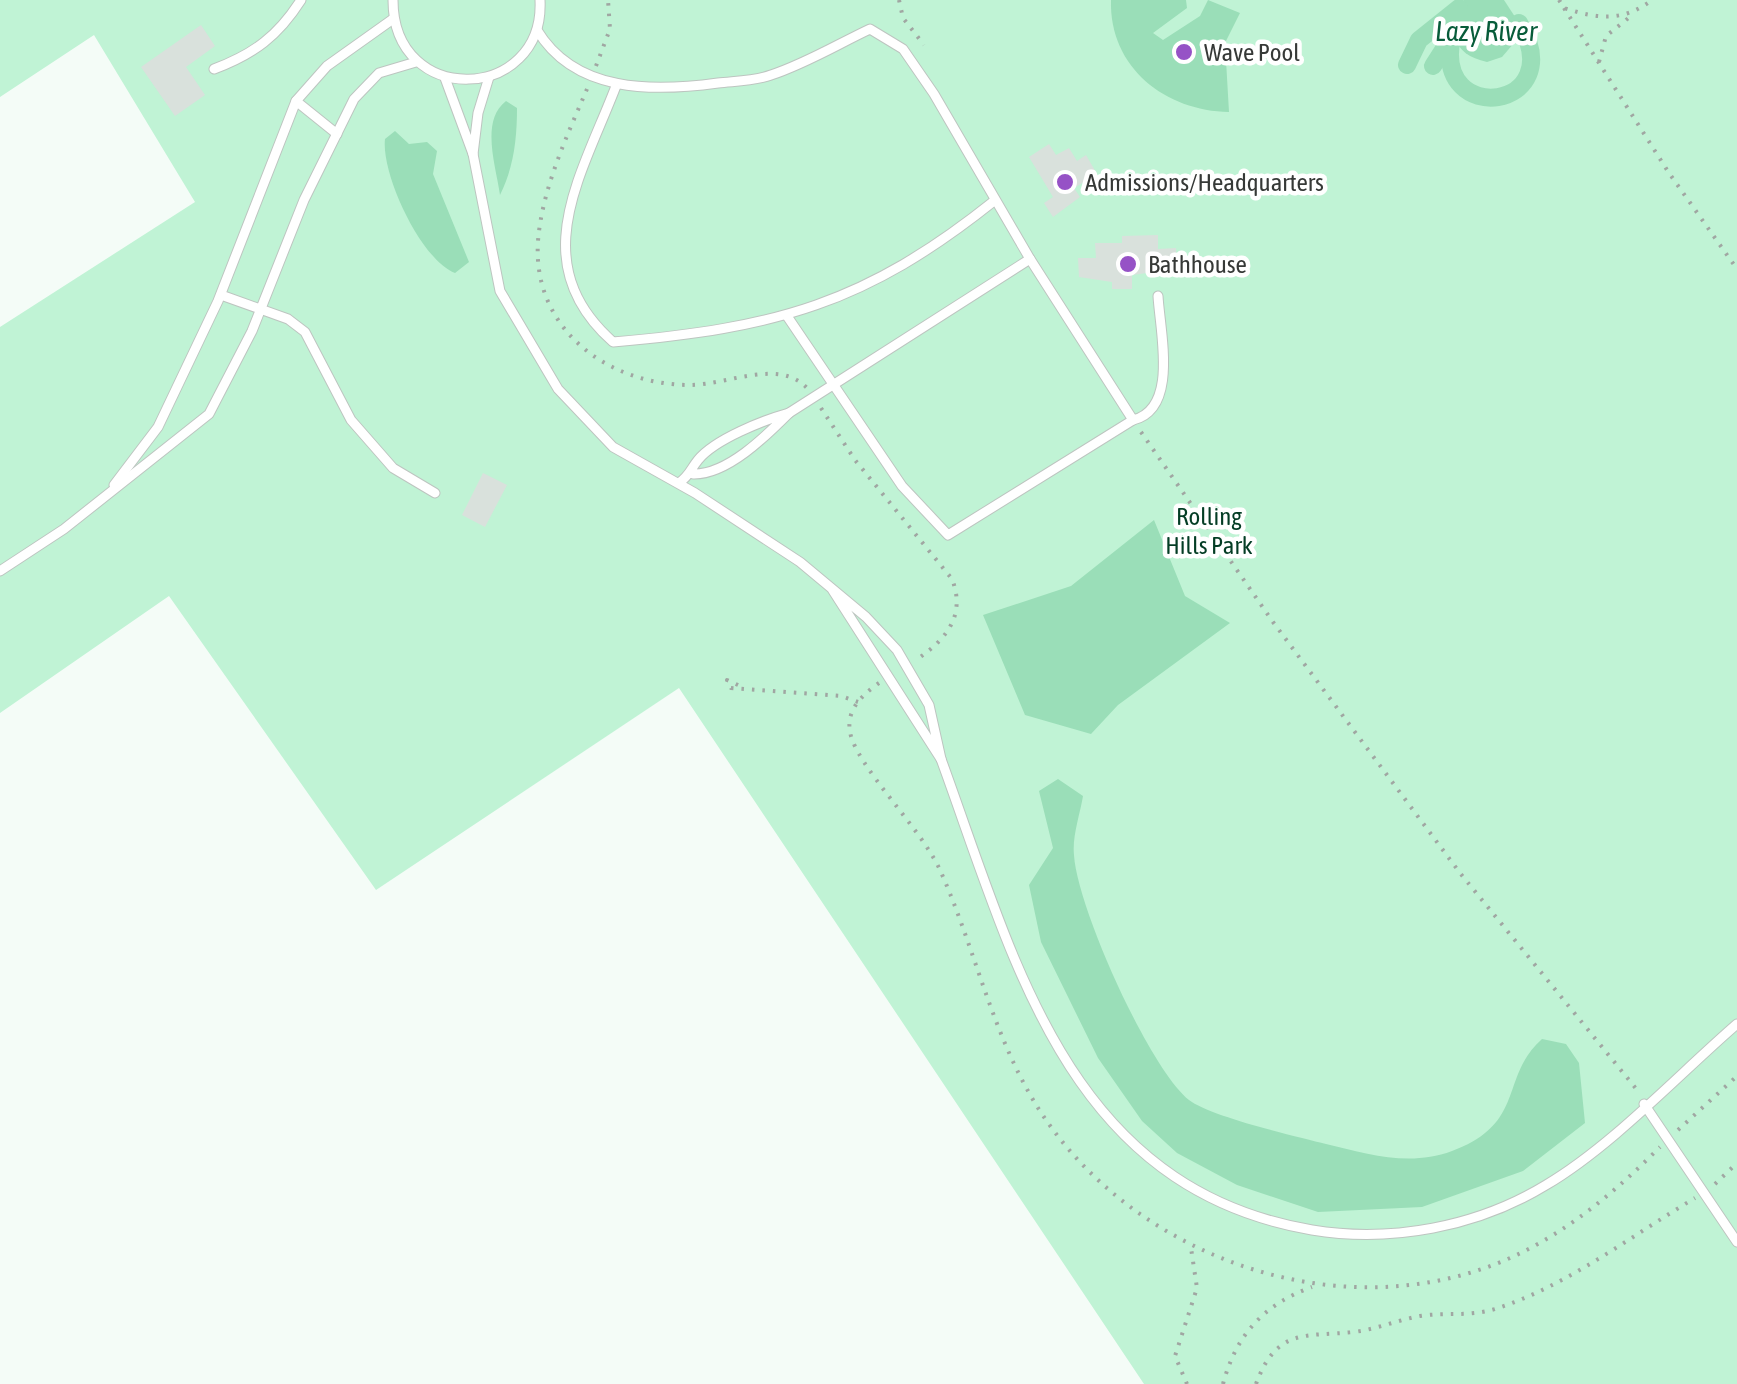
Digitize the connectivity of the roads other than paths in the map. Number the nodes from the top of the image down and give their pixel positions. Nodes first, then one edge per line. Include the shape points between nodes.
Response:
1 (301, 0) edge
2 (392, 0) edge
3 (540, 0) edge
4 (393, 19) junction
5 (537, 30) junction
6 (416, 62) junction
7 (214, 69) dead end
8 (489, 77) junction
9 (445, 78) junction
10 (616, 86) junction
11 (296, 101) junction
12 (337, 134) junction
13 (474, 154) junction
14 (994, 200) junction
15 (1030, 259) junction
16 (221, 295) junction
17 (1158, 296) dead end
18 (259, 308) junction
19 (787, 316) junction
20 (833, 385) junction
21 (789, 412) junction
22 (1132, 420) junction
23 (693, 474) junction
24 (679, 484) junction
25 (435, 494) dead end
26 (106, 495) junction
27 (0, 571) edge
28 (832, 589) junction
29 (941, 759) junction
30 (1737, 1024) edge
31 (1644, 1104) junction
32 (1737, 1242) edge

1 - 7 lane via 281,32
2 - 4 lane
3 - 5 lane
4 - 6 lane
4 - 11 lane via 327,66
5 - 8 lane via 510,66
5 - 10 lane via 570,64
6 - 9 lane
6 - 12 lane via 379,74 354,99
8 - 9 lane
8 - 13 lane
9 - 13 lane
10 - 14 lane via 682,88 770,76 870,29 903,49
10 - 19 lane via 563,239 571,287 584,312 613,342 710,334
11 - 12 lane
11 - 16 lane
12 - 18 lane
13 - 24 lane via 500,291 549,375 613,447
14 - 15 lane
14 - 19 lane via 932,251 858,290
15 - 20 lane
15 - 22 lane
16 - 18 lane
16 - 26 lane via 158,427
17 - 22 lane via 1161,394 1151,412
18 - 25 lane via 305,332 351,420 394,468
18 - 26 lane via 208,414
19 - 20 lane
20 - 21 lane
20 - 22 lane via 902,486 948,535
21 - 23 lane via 764,438 707,474
21 - 23 lane via 754,424 698,460
23 - 24 lane
24 - 28 lane
26 - 27 lane
28 - 29 lane
28 - 29 lane via 908,665 929,705
29 - 31 lane via 1006,935 1057,1048 1084,1092 1150,1161 1186,1185 1258,1220 1343,1235 1465,1221 1546,1186
30 - 31 lane
31 - 32 lane

